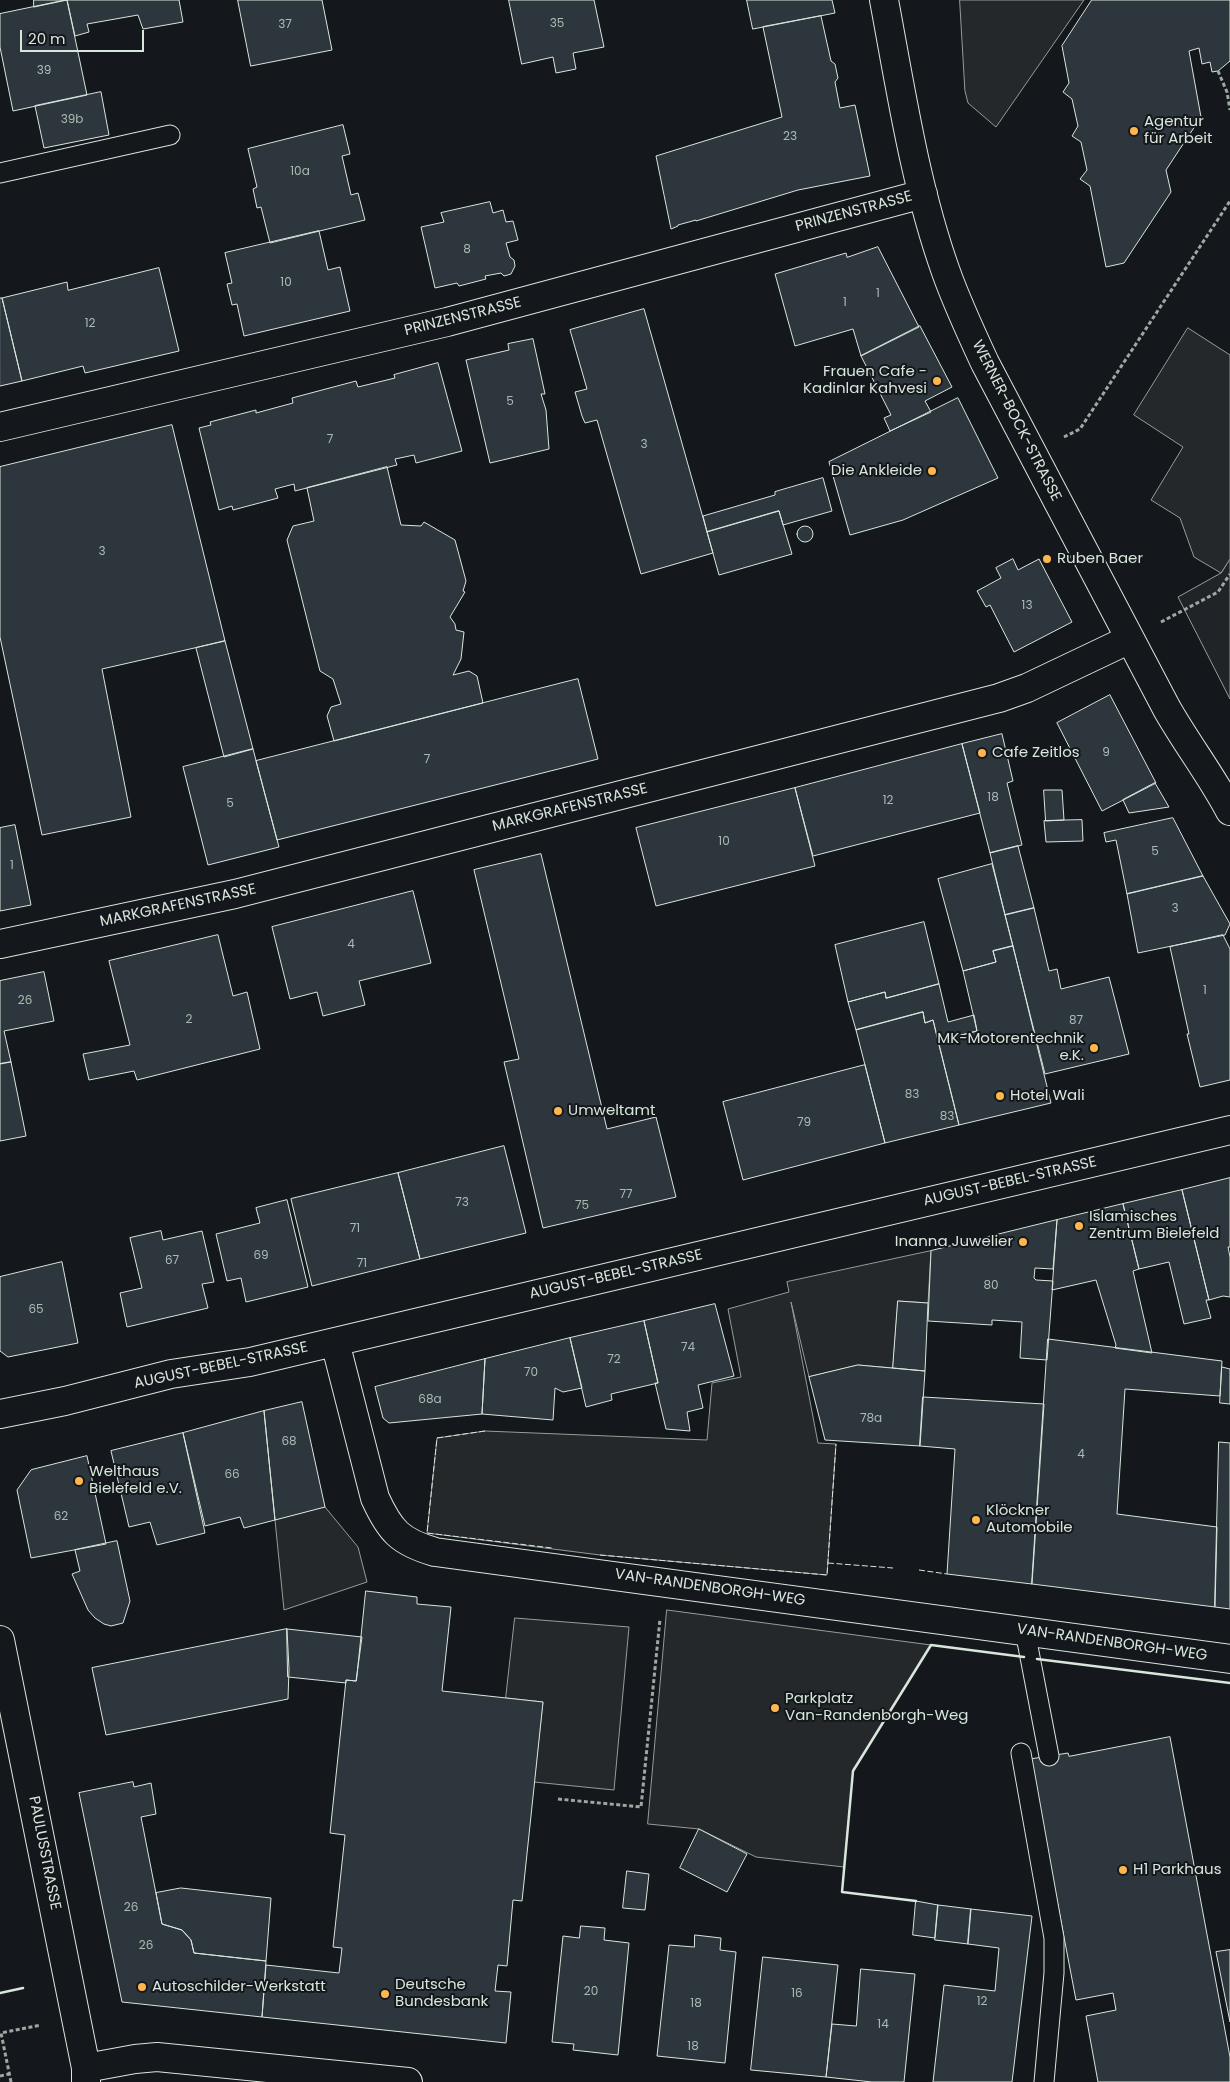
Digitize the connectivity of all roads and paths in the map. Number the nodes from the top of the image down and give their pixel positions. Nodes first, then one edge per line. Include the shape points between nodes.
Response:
1 (884, 0) edge
2 (1218, 71) dead end
3 (1230, 110) edge
4 (170, 135) dead end
5 (0, 172) edge
6 (923, 194) junction
7 (1230, 201) edge
8 (0, 427) edge
9 (1033, 454) junction
10 (1230, 574) edge
11 (1130, 638) junction
12 (1230, 810) edge
13 (0, 944) edge
14 (1230, 1130) edge
15 (335, 1342) junction
16 (0, 1414) edge
17 (675, 1583) junction
18 (1025, 1631) junction
19 (0, 1640) edge
20 (1230, 1659) edge
21 (1021, 1752) dead end
22 (1049, 1756) dead end
23 (558, 1800) dead end
24 (1, 2033) edge
25 (9, 2074) junction
26 (0, 2076) edge
27 (88, 2077) edge
28 (11, 2082) edge
29 (408, 2082) edge
30 (1044, 2082) edge

1 - 6 street, WERNER-BOCK-STRASSE
2 - 3 path
4 - 5 lane
6 - 8 street, PRINZENSTRASSE via 447,322
6 - 9 street, WERNER-BOCK-STRASSE via 965,321
7 - 9 path via 1080,428
9 - 11 street, WERNER-BOCK-STRASSE
10 - 11 path via 1218,592
11 - 12 street, WERNER-BOCK-STRASSE via 1167,709
11 - 13 street, MARKGRAFENSTRASSE via 1027,688 999,698 244,892
14 - 15 street, AUGUST-BEBEL-STRASSE
15 - 16 street, AUGUST-BEBEL-STRASSE via 250,1362 171,1374
15 - 17 street, VAN-RANDENBORGH-WEG via 375,1498 384,1518 398,1536 414,1546 434,1552
17 - 18 street, VAN-RANDENBORGH-WEG
17 - 23 path via 662,1605 641,1807
18 - 20 street, VAN-RANDENBORGH-WEG
18 - 22 lane
19 - 27 street, PAULUSSTRASSE
21 - 30 lane via 1054,1938
24 - 25 path
25 - 26 path
25 - 28 path
27 - 29 street via 135,2059 157,2057

